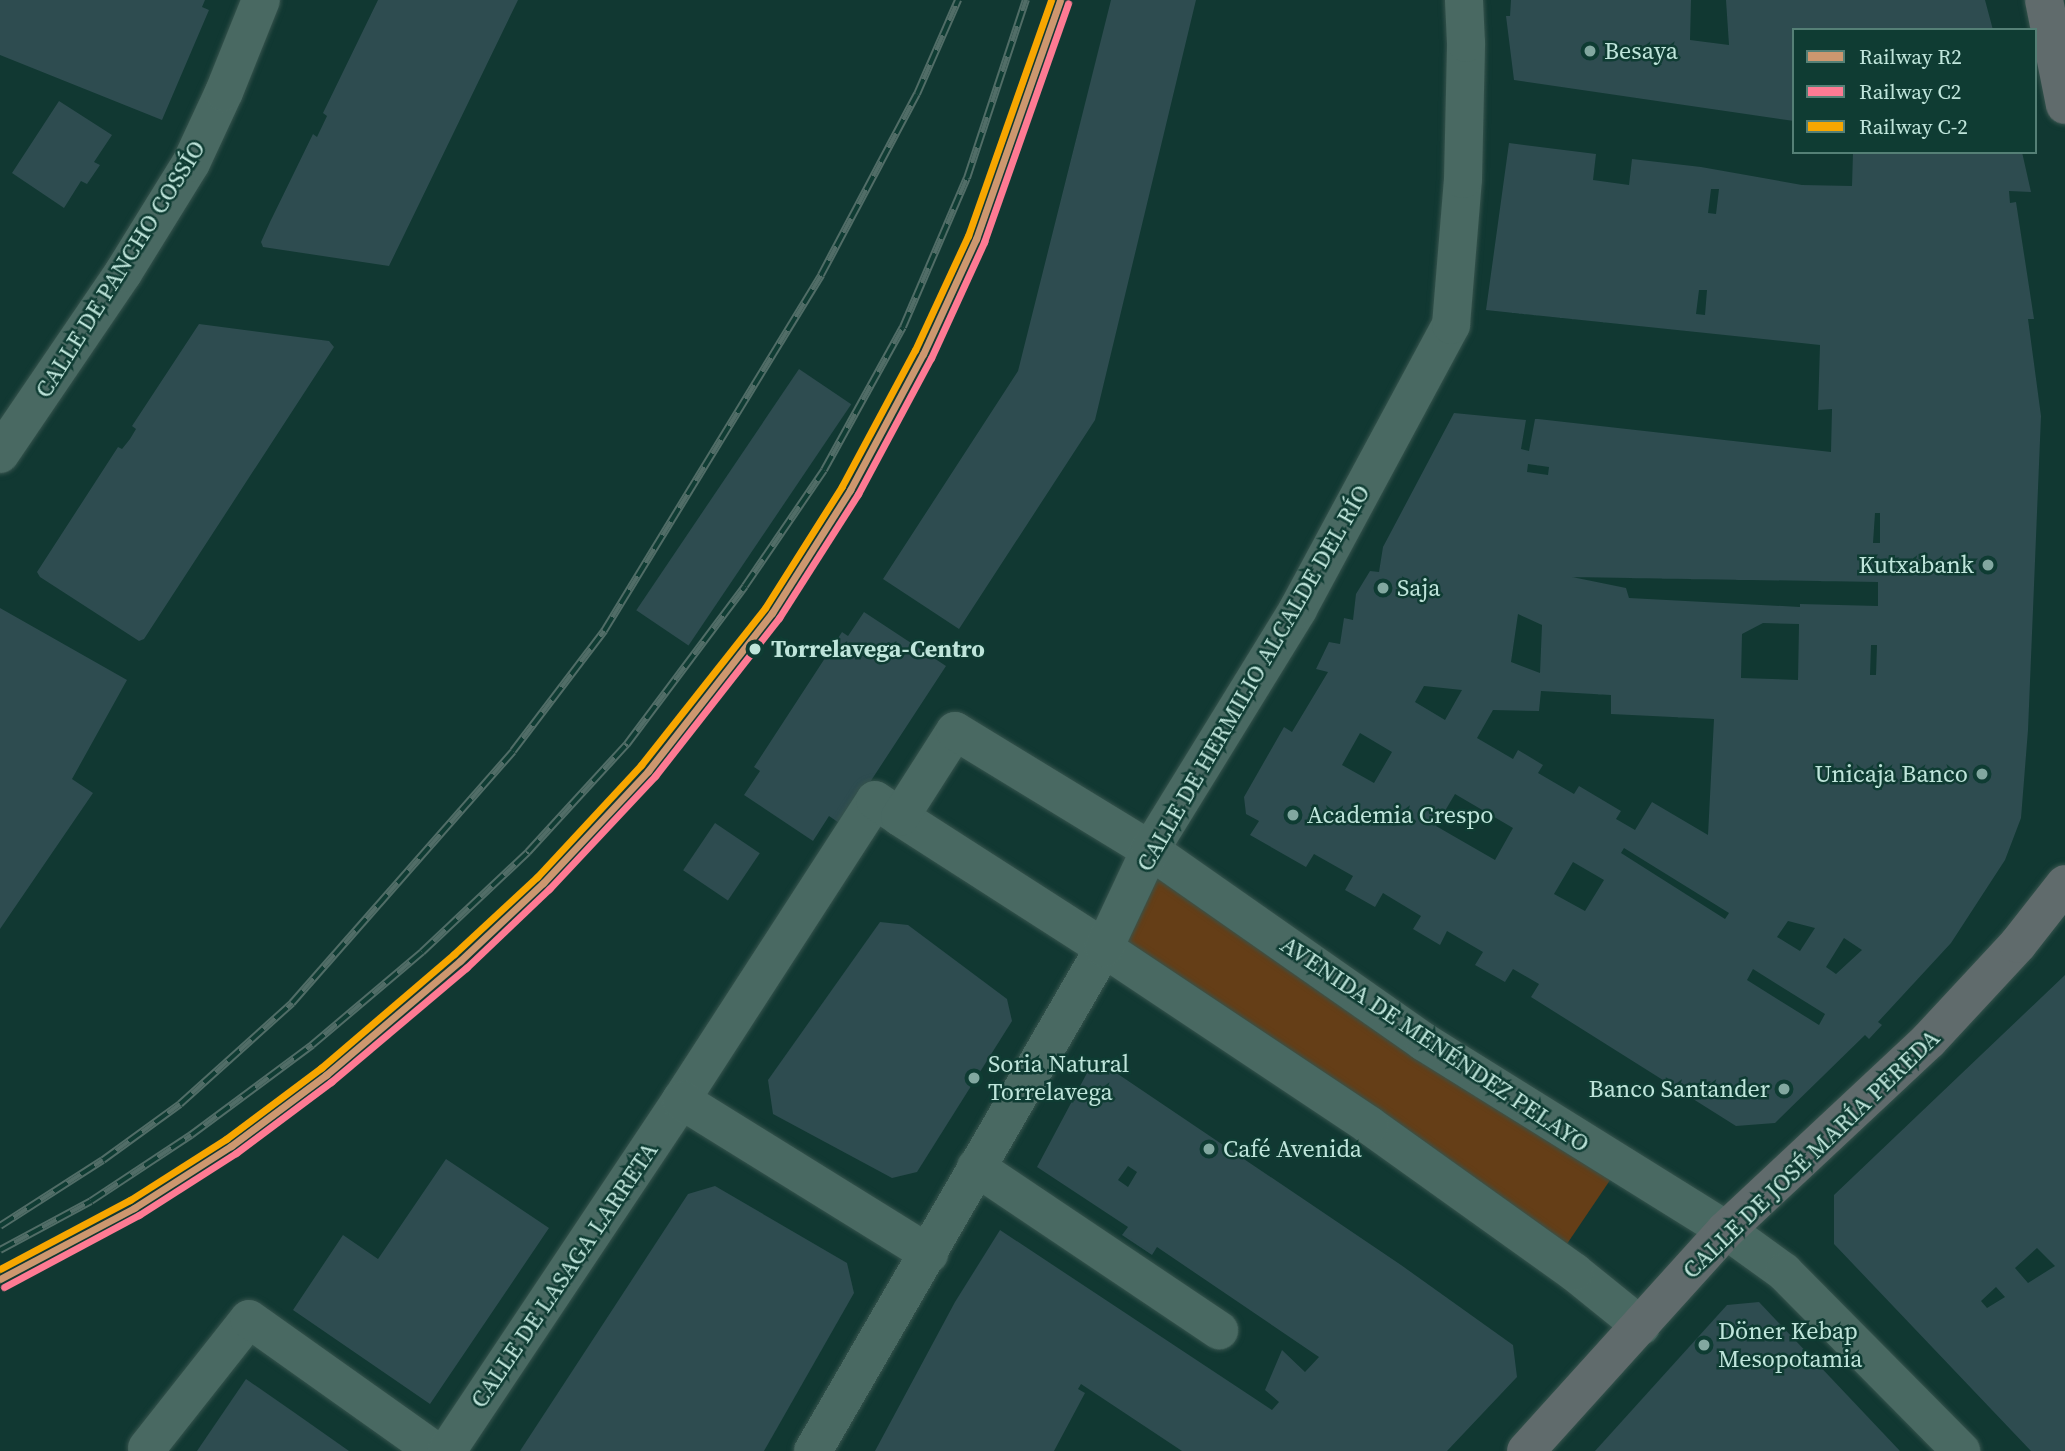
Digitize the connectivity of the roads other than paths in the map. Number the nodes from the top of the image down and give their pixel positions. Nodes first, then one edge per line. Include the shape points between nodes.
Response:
1 (261, 0) edge
2 (1464, 0) edge
3 (2044, 0) edge
4 (2061, 64) edge
5 (2065, 105) edge
6 (0, 454) edge
7 (900, 817) junction
8 (1150, 850) junction
9 (2065, 884) edge
10 (1104, 948) junction
11 (681, 1100) junction
12 (976, 1167) junction
13 (1726, 1230) junction
14 (929, 1254) junction
15 (1641, 1326) junction
16 (1219, 1331) dead end
17 (147, 1448) dead end
18 (435, 1451) edge
19 (447, 1451) edge
20 (813, 1451) edge
21 (1527, 1451) edge
22 (1961, 1451) edge

1 - 6 street, CALLE DE PANCHO COSSÍO via 191,163 123,273
2 - 8 street, CALLE DE HERMILIO ALCALDE DEL RÍO via 1463,178 1451,325 1298,609
3 - 4 highway
4 - 5 highway
7 - 8 street, AVENIDA DE MENÉNDEZ PELAYO via 955,731
7 - 10 street
7 - 11 street, CALLE DE LASAGA LARRETA via 875,800
8 - 10 street, CALLE DE HERMILIO ALCALDE DEL RÍO
8 - 13 street, AVENIDA DE MENÉNDEZ PELAYO via 1424,1042
9 - 13 highway, CALLE DE JOSÉ MARÍA PEREDA via 2018,944 1928,1041
10 - 12 street, CALLE DE HERMILIO ALCALDE DEL RÍO
10 - 15 street via 1369,1125 1574,1272
11 - 14 street
11 - 19 street, CALLE DE LASAGA LARRETA
12 - 14 street, CALLE DE HERMILIO ALCALDE DEL RÍO
12 - 16 street
13 - 15 highway, CALLE DE JOSÉ MARÍA PEREDA
13 - 22 street, AVENIDA DE MENÉNDEZ PELAYO via 1784,1272
14 - 20 street, CALLE DE HERMILIO ALCALDE DEL RÍO
15 - 21 highway, CALLE DE JOSÉ MARÍA PEREDA
17 - 18 street via 249,1319

